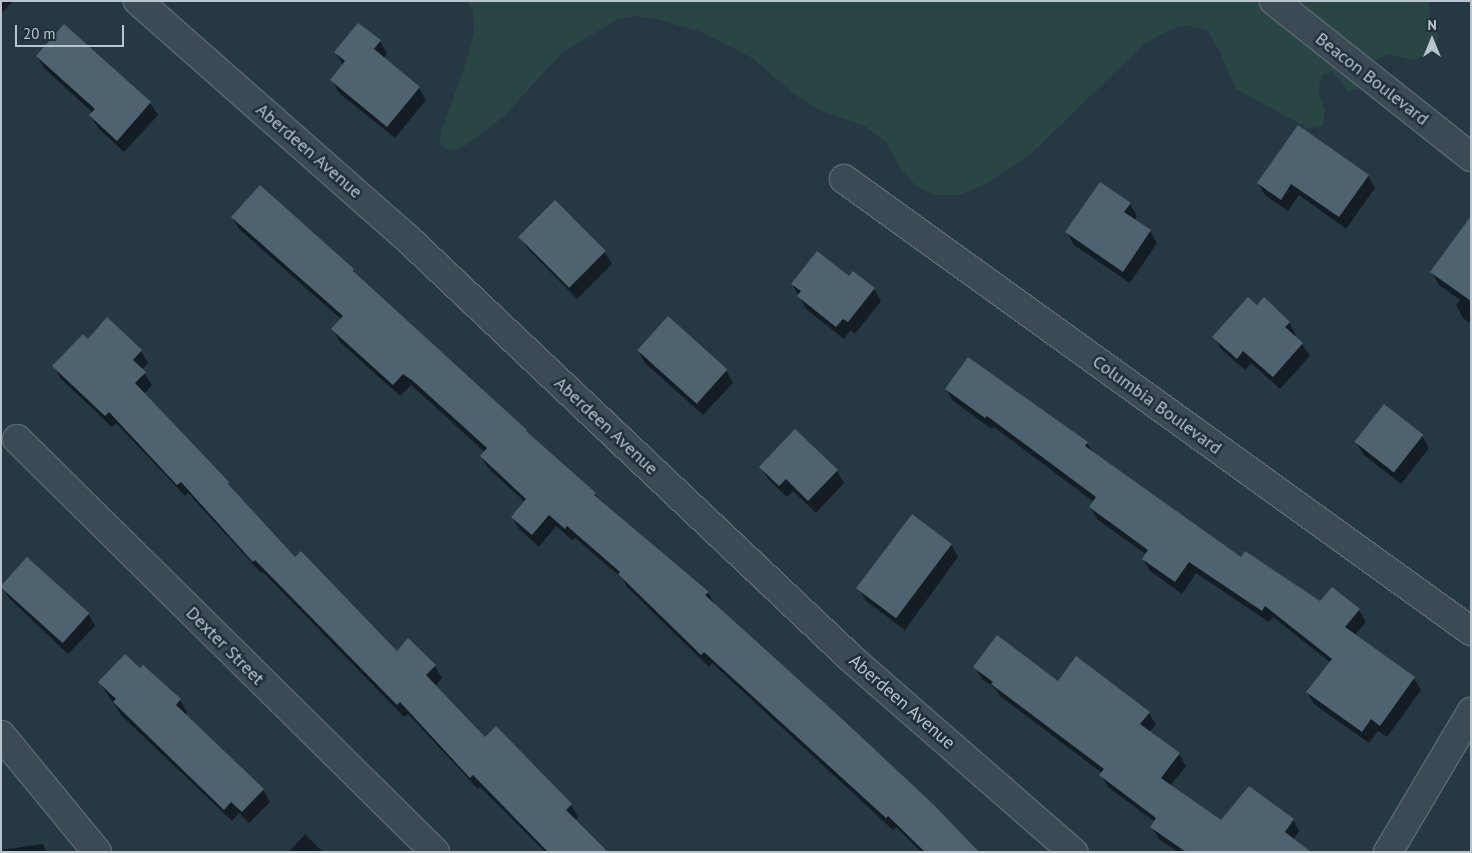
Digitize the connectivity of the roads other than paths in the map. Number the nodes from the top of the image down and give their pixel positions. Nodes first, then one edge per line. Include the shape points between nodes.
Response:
1 (138, 1) edge
2 (1274, 1) edge
3 (1471, 157) edge
4 (844, 178) dead end
5 (17, 439) dead end
6 (1471, 632) edge
7 (1471, 712) edge
8 (1, 735) edge
9 (97, 852) edge
10 (435, 852) edge
11 (1073, 852) edge
12 (1388, 852) edge

1 - 11 street, Aberdeen Avenue via 408,239 854,660
2 - 3 street, Beacon Boulevard
4 - 6 street, Columbia Boulevard
5 - 10 street, Dexter Street
7 - 12 street
8 - 9 street

